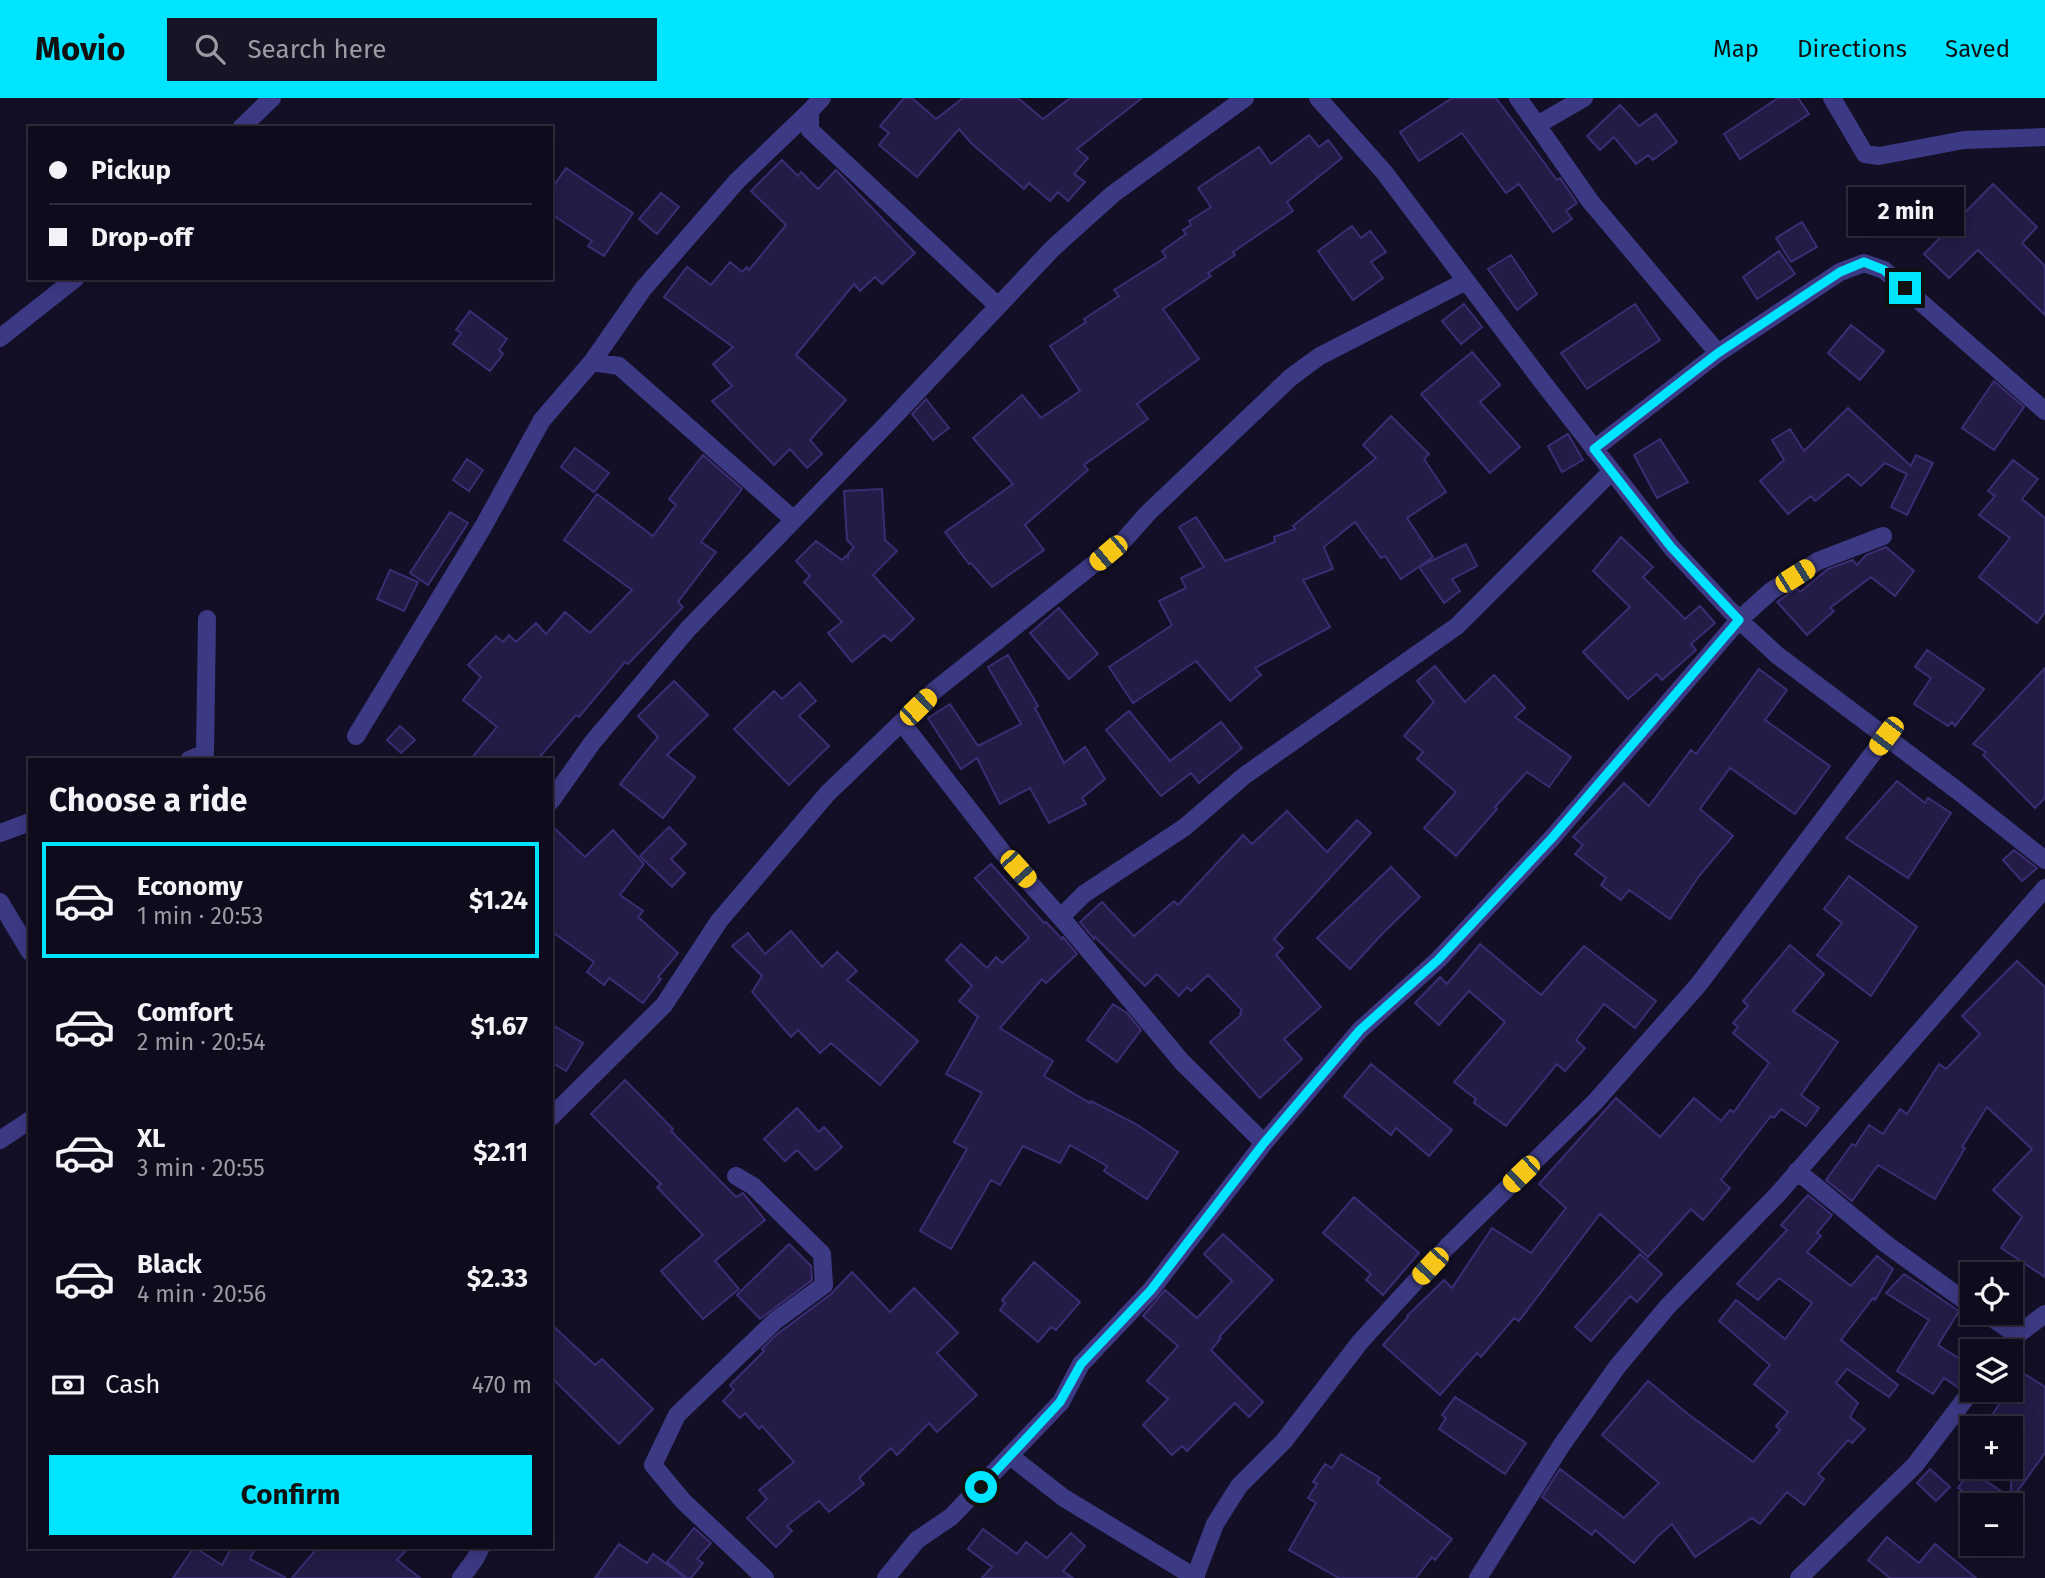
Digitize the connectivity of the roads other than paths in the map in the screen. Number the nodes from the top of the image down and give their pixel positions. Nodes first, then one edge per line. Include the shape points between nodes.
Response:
1 (272, 98) edge
2 (1245, 98) edge
3 (1318, 98) edge
4 (1518, 98) edge
5 (1584, 98) edge
6 (1832, 98) edge
7 (816, 104) edge
8 (1536, 125) junction
9 (243, 126) edge
10 (2045, 137) edge
11 (73, 280) edge
12 (1466, 281) junction
13 (998, 306) junction
14 (0, 338) edge
15 (1718, 353) junction
16 (592, 362) junction
17 (2045, 411) edge
18 (1594, 449) junction
19 (1612, 471) junction
20 (794, 520) junction
21 (1883, 536) dead end
22 (207, 619) dead end
23 (1739, 620) junction
24 (902, 723) junction
25 (356, 736) dead end
26 (1886, 736) junction
27 (193, 758) edge
28 (553, 798) edge
29 (28, 823) edge
30 (0, 833) edge
31 (2045, 860) edge
32 (2045, 888) edge
33 (0, 902) edge
34 (1060, 917) junction
35 (28, 949) edge
36 (553, 1115) edge
37 (28, 1121) edge
38 (0, 1140) edge
39 (1264, 1143) junction
40 (1797, 1171) junction
41 (736, 1177) dead end
42 (1960, 1297) edge
43 (2045, 1314) edge
44 (2002, 1325) edge
45 (2017, 1335) junction
46 (2014, 1339) edge
47 (1963, 1402) edge
48 (1010, 1456) junction
49 (480, 1549) edge
50 (1196, 1577) edge
51 (461, 1578) edge
52 (765, 1578) edge
53 (886, 1578) edge
54 (1478, 1578) edge
55 (1799, 1578) edge

1 - 9 street
2 - 13 street via 1084,218
3 - 12 street via 1384,172
4 - 8 street
5 - 8 street
6 - 10 street via 1865,154 1879,156 1964,140
7 - 13 street via 810,130
7 - 16 street via 737,181 643,289
8 - 15 street via 1590,201
11 - 14 street
12 - 18 street
12 - 24 street via 1320,356 1290,378 1124,540 934,691
13 - 20 street
15 - 17 street via 1840,272 1864,262 1884,270
15 - 18 street
16 - 20 street via 619,366
16 - 25 street via 542,420
18 - 19 street
19 - 23 street via 1671,547
19 - 34 street via 1457,625 1244,776 1185,827 1084,894
20 - 28 street via 688,629 592,743
21 - 23 street via 1818,561 1771,591
22 - 27 street via 205,753
23 - 26 street via 1777,655
23 - 39 street via 1552,838 1438,960 1360,1030
24 - 34 street via 1003,853
24 - 36 street via 827,794 719,921 664,1005
26 - 31 street
26 - 50 street via 1690,993 1595,1102 1421,1275 1360,1342 1284,1441 1239,1486 1215,1524
29 - 30 street
32 - 40 street
33 - 35 street
34 - 39 street via 1182,1062
37 - 38 street
39 - 48 street via 1151,1290 1081,1364 1060,1402
40 - 42 street
40 - 54 street via 1668,1306 1617,1367 1560,1446
41 - 52 street via 753,1186 822,1254 824,1284 775,1321 677,1415 653,1465 683,1501
43 - 45 street
44 - 45 street
45 - 46 street
47 - 55 street via 1915,1465
48 - 50 street via 1064,1498
48 - 53 street via 951,1517 917,1540
49 - 51 street

